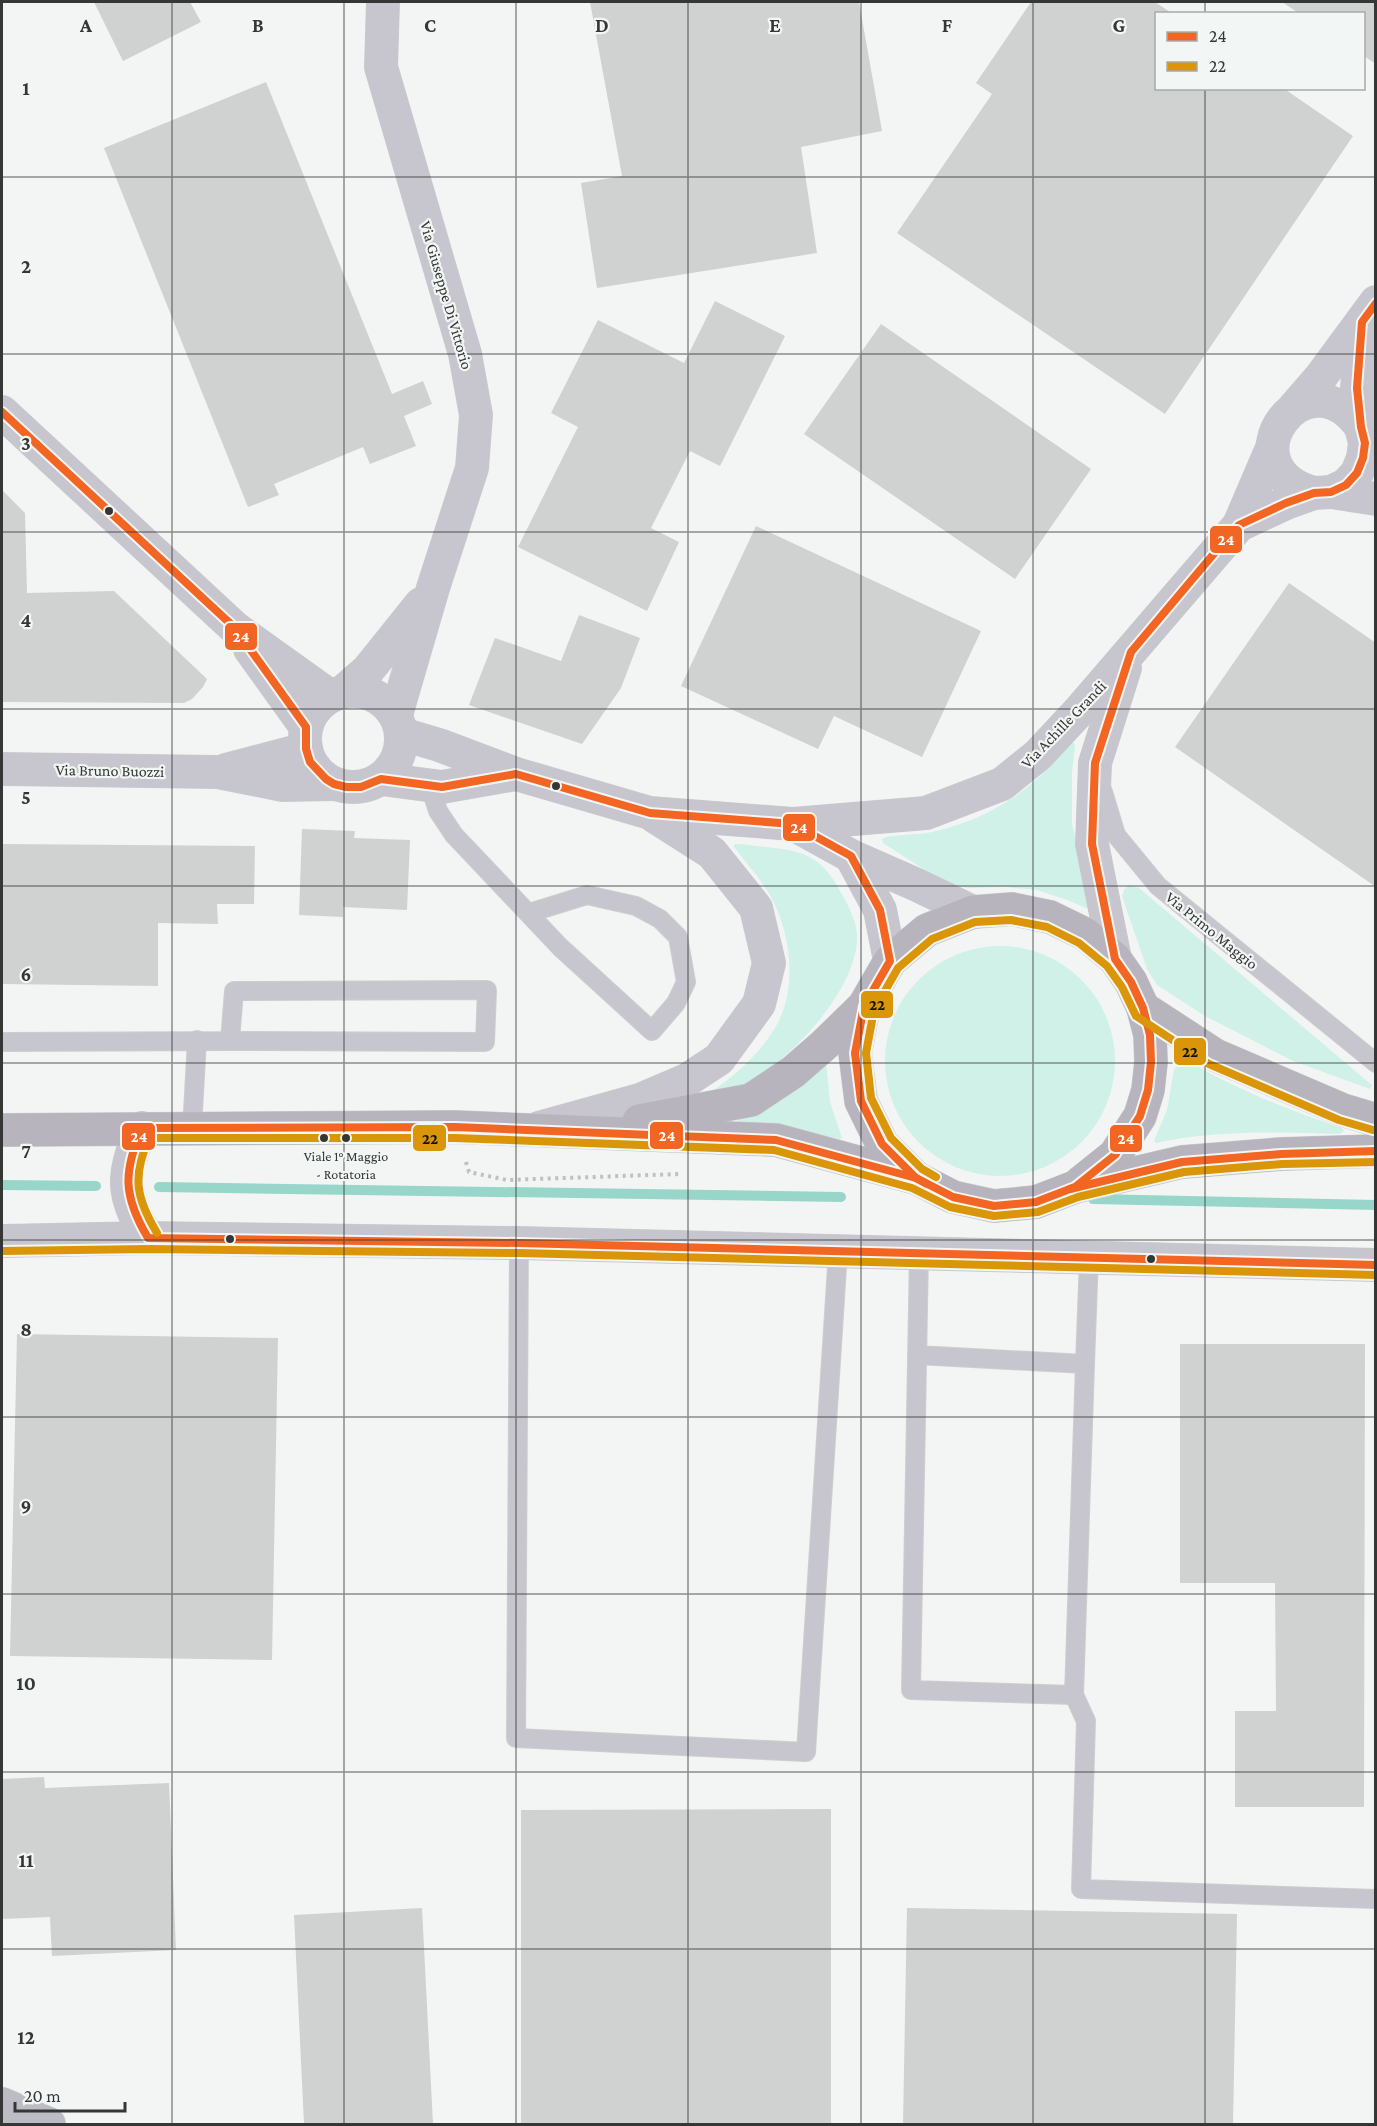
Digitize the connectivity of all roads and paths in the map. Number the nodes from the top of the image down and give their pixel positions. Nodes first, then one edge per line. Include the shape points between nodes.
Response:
1 (383, 2) edge
2 (1369, 312) edge
3 (1294, 408) junction
4 (2, 412) edge
5 (1367, 443) edge
6 (1272, 448) junction
7 (1323, 493) junction
8 (1376, 500) edge
9 (1239, 525) junction
10 (433, 588) junction
11 (235, 628) junction
12 (1131, 652) junction
13 (337, 694) junction
14 (399, 725) junction
15 (306, 738) junction
16 (1095, 764) junction
17 (2, 769) edge
18 (218, 772) junction
19 (516, 774) junction
20 (381, 779) junction
21 (334, 784) junction
22 (430, 786) junction
23 (650, 813) junction
24 (793, 824) junction
25 (851, 856) junction
26 (973, 912) junction
27 (529, 913) junction
28 (1115, 959) junction
29 (890, 961) junction
30 (864, 1005) junction
31 (1143, 1008) junction
32 (197, 1040) junction
33 (230, 1041) junction
34 (2, 1042) edge
35 (1376, 1063) edge
36 (1376, 1120) edge
37 (455, 1127) junction
38 (142, 1128) junction
39 (192, 1128) junction
40 (7, 1129) edge
41 (531, 1130) junction
42 (584, 1131) junction
43 (1376, 1150) edge
44 (684, 1174) dead end
45 (916, 1178) junction
46 (1075, 1187) junction
47 (148, 1238) junction
48 (2, 1241) edge
49 (519, 1243) junction
50 (838, 1251) junction
51 (919, 1253) junction
52 (1089, 1257) junction
53 (1376, 1265) edge
54 (917, 1355) junction
55 (1085, 1364) junction
56 (1074, 1695) junction
57 (1376, 1899) edge
58 (2, 2104) edge
59 (49, 2124) edge

1 - 10 street, Via Giuseppe Di Vittorio via 381,67 465,354 477,415 472,468
2 - 3 street, Via Achille Grandi
2 - 5 street, Via Achille Grandi via 1357,388
3 - 5 street via 1308,402 1339,405 1352,414
3 - 6 street, Via Achille Grandi via 1274,432
4 - 11 street
5 - 7 street, Via Achille Grandi via 1357,473 1346,485
6 - 7 street, Via Achille Grandi via 1275,465 1284,479 1298,489
6 - 9 street, Via Achille Grandi
7 - 8 street, Via Achille Grandi
7 - 9 street, Via Achille Grandi via 1286,503
9 - 12 street, Via Achille Grandi
10 - 13 street, Via Giuseppe Di Vittorio via 368,670
10 - 14 street, Via Giuseppe Di Vittorio
11 - 13 street
11 - 15 street
12 - 16 street
12 - 24 street, Via Achille Grandi via 1038,755 1002,784 926,813
13 - 14 street, Via Bruno Buozzi via 353,690 371,694 389,705
13 - 15 street via 310,716
14 - 19 street, Via Bruno Buozzi
14 - 20 street via 400,754
15 - 18 street, Via Bruno Buozzi
15 - 21 street via 310,762
16 - 28 street via 1092,843
16 - 35 lane, Via Primo Maggio via 1116,835 1158,886
17 - 18 street, Via Bruno Buozzi
18 - 21 street, Via Bruno Buozzi via 283,785
19 - 22 street, Via Bruno Buozzi
19 - 23 street, Via Bruno Buozzi
20 - 21 street, Via Bruno Buozzi via 361,787
20 - 22 street, Via Bruno Buozzi
22 - 27 lane via 438,811 454,835
23 - 24 street
23 - 41 street via 711,853 756,908 769,963 759,1004 719,1059 687,1080 640,1100
24 - 25 street
25 - 26 street
25 - 29 street via 880,910
26 - 28 main road via 1012,909 1050,916 1085,934
26 - 29 main road via 927,930
27 - 27 lane via 560,947 652,1031 676,1003 686,982 678,937 660,919 636,906 587,895
28 - 31 main road
29 - 30 main road
30 - 42 main road via 793,1072 751,1100
30 - 45 main road via 855,1053 861,1101 882,1144
31 - 36 main road via 1215,1055 1343,1110
31 - 46 main road via 1151,1062 1140,1116 1115,1155
32 - 33 lane
32 - 34 lane
32 - 39 lane
33 - 33 lane via 485,1042 487,990 234,991
37 - 39 main road
37 - 41 main road
37 - 44 path via 469,1172 507,1180
38 - 39 main road
38 - 40 main road
38 - 47 street via 132,1149 128,1197
41 - 42 main road
42 - 45 main road via 776,1140
43 - 46 main road via 1182,1162
45 - 46 main road via 953,1197 994,1206 1036,1202
47 - 48 street
47 - 49 street
49 - 50 street
49 - 50 lane via 516,1738 806,1752
50 - 51 street
51 - 52 street
51 - 54 lane
52 - 53 street
52 - 55 lane
54 - 55 lane
54 - 56 lane via 911,1690
55 - 56 lane
56 - 57 lane via 1086,1721 1081,1889
58 - 59 street

